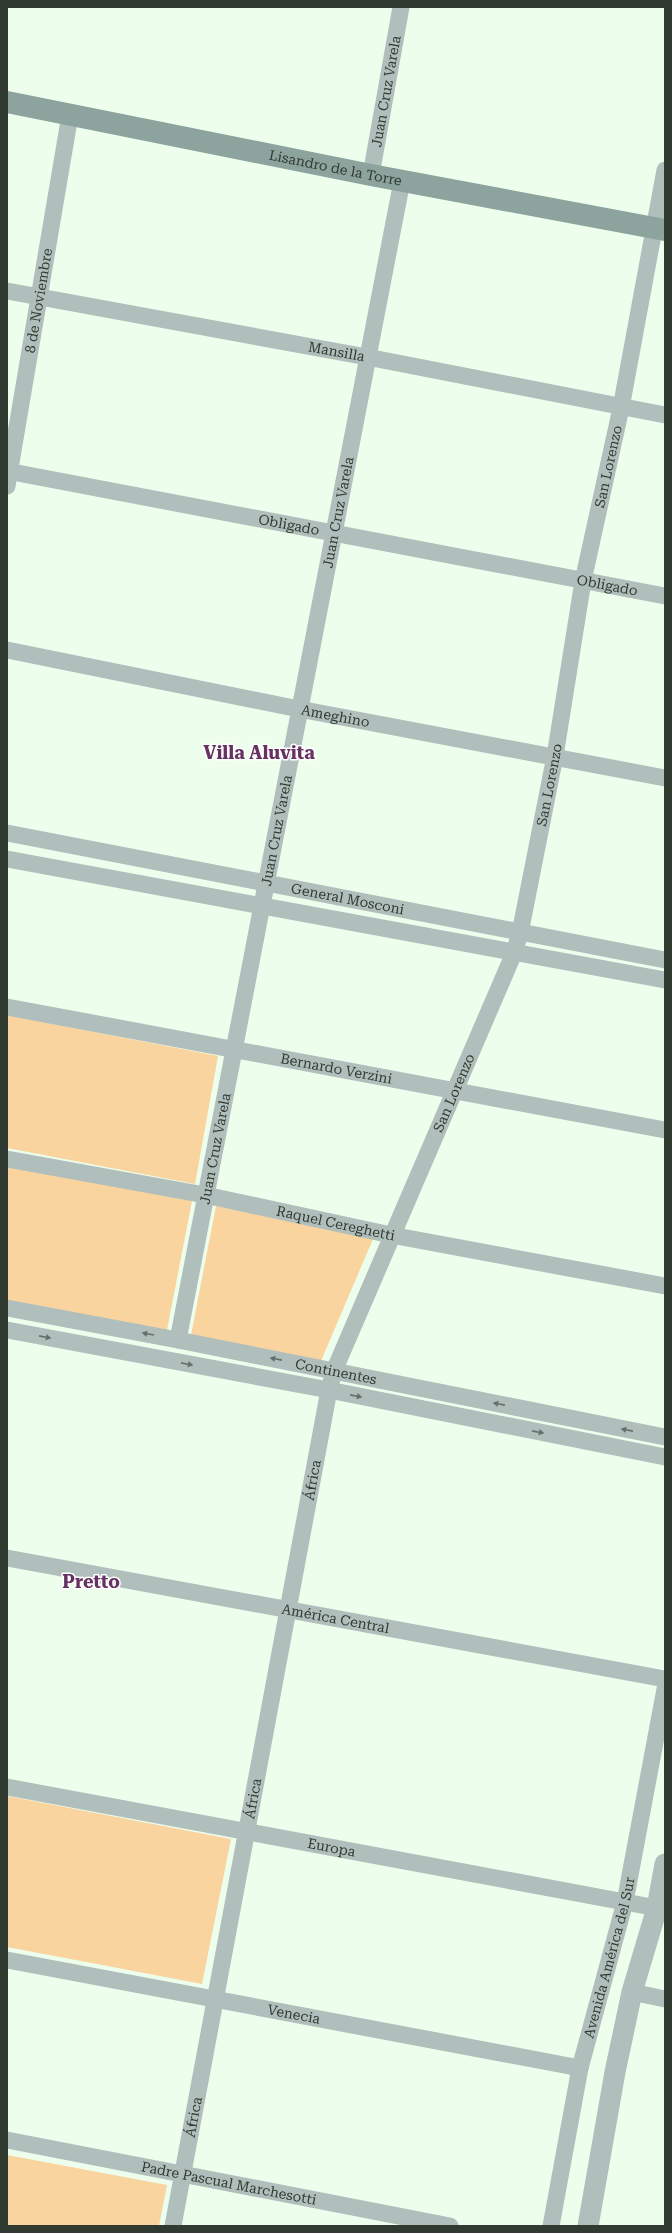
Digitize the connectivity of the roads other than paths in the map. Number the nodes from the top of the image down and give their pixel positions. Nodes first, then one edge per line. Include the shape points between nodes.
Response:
1 (401, 7) edge
2 (7, 102) edge
3 (70, 115) junction
4 (665, 170) edge
5 (371, 175) junction
6 (402, 181) junction
7 (659, 229) edge
8 (7, 291) edge
9 (39, 297) junction
10 (367, 357) junction
11 (621, 408) junction
12 (665, 416) edge
13 (8, 476) edge
14 (336, 532) junction
15 (583, 581) junction
16 (665, 596) edge
17 (7, 650) edge
18 (299, 709) junction
19 (555, 756) junction
20 (665, 778) edge
21 (7, 833) edge
22 (7, 859) edge
23 (265, 882) junction
24 (261, 906) junction
25 (520, 933) junction
26 (514, 953) junction
27 (665, 960) edge
28 (665, 980) edge
29 (7, 1007) edge
30 (234, 1050) junction
31 (452, 1092) junction
32 (665, 1130) edge
33 (7, 1159) edge
34 (205, 1195) junction
35 (391, 1235) junction
36 (665, 1286) edge
37 (7, 1308) edge
38 (7, 1330) edge
39 (178, 1340) junction
40 (334, 1371) junction
41 (329, 1390) junction
42 (665, 1438) edge
43 (665, 1457) edge
44 (7, 1558) edge
45 (288, 1611) junction
46 (665, 1679) edge
47 (665, 1689) edge
48 (7, 1787) edge
49 (245, 1833) junction
50 (665, 1864) edge
51 (625, 1902) junction
52 (657, 1908) junction
53 (7, 1960) edge
54 (632, 1992) junction
55 (215, 1999) junction
56 (665, 1999) edge
57 (580, 2068) junction
58 (7, 2140) edge
59 (183, 2174) junction
60 (173, 2226) edge
61 (450, 2226) edge
62 (551, 2226) edge
63 (588, 2226) edge

1 - 5 street, Juan Cruz Varela
2 - 3 main road, Lisandro de la Torre
3 - 5 main road, Lisandro de la Torre
3 - 9 street, 8 de Noviembre
4 - 7 street, San Lorenzo
5 - 6 main road, Lisandro de la Torre
6 - 7 main road, Lisandro de la Torre
6 - 10 street, Juan Cruz Varela
7 - 11 street, San Lorenzo
8 - 9 street, Mansilla
9 - 10 street, Mansilla
9 - 13 street, 8 de Noviembre
10 - 11 street, Mansilla
10 - 14 street, Juan Cruz Varela
11 - 12 street, Mansilla
11 - 15 street, San Lorenzo
13 - 14 street, Obligado
14 - 15 street, Obligado
14 - 18 street, Juan Cruz Varela
15 - 16 street, Obligado
15 - 19 street, San Lorenzo
17 - 18 street, Ameghino
18 - 19 street, Ameghino
18 - 23 street, Juan Cruz Varela
19 - 20 street, Ameghino
19 - 25 street, San Lorenzo
21 - 23 street, General Mosconi
22 - 24 street, General Mosconi
23 - 24 street, Juan Cruz Varela
23 - 25 street, General Mosconi
24 - 26 street, General Mosconi
24 - 30 street, Juan Cruz Varela
25 - 26 street, San Lorenzo
25 - 27 street, General Mosconi
26 - 28 street, General Mosconi
26 - 31 street, San Lorenzo
29 - 30 street, Bernardo Verzini
30 - 31 street, Bernardo Verzini
30 - 34 street, Juan Cruz Varela
31 - 32 street, Bernardo Verzini
31 - 35 street, San Lorenzo
33 - 34 street, Raquel Cereghetti
34 - 35 street, Raquel Cereghetti
34 - 39 street, Juan Cruz Varela
35 - 36 street, Raquel Cereghetti
35 - 40 street, San Lorenzo
39 -> 37 street, Continentes
38 -> 41 street, Continentes
40 -> 39 street, Continentes
40 - 41 street, África
42 -> 40 street, Continentes
41 -> 43 street, Continentes
41 - 45 street, África
44 - 45 street, América Central
45 - 46 street, América Central
45 - 49 street, África
47 - 51 street, Avenida América del Sur
48 - 49 street, Europa
49 - 51 street, Europa
49 - 55 street, África
50 - 52 street
51 - 52 street, Europa
51 - 57 street, Avenida América del Sur
52 - 54 street
53 - 55 street, Venecia
54 - 56 street
54 - 63 street
55 - 57 street, Venecia
55 - 59 street, África
57 - 62 street, Avenida América del Sur
58 - 59 street, Padre Pascual Marchesotti
59 - 60 street, África
59 - 61 street, Padre Pascual Marchesotti

